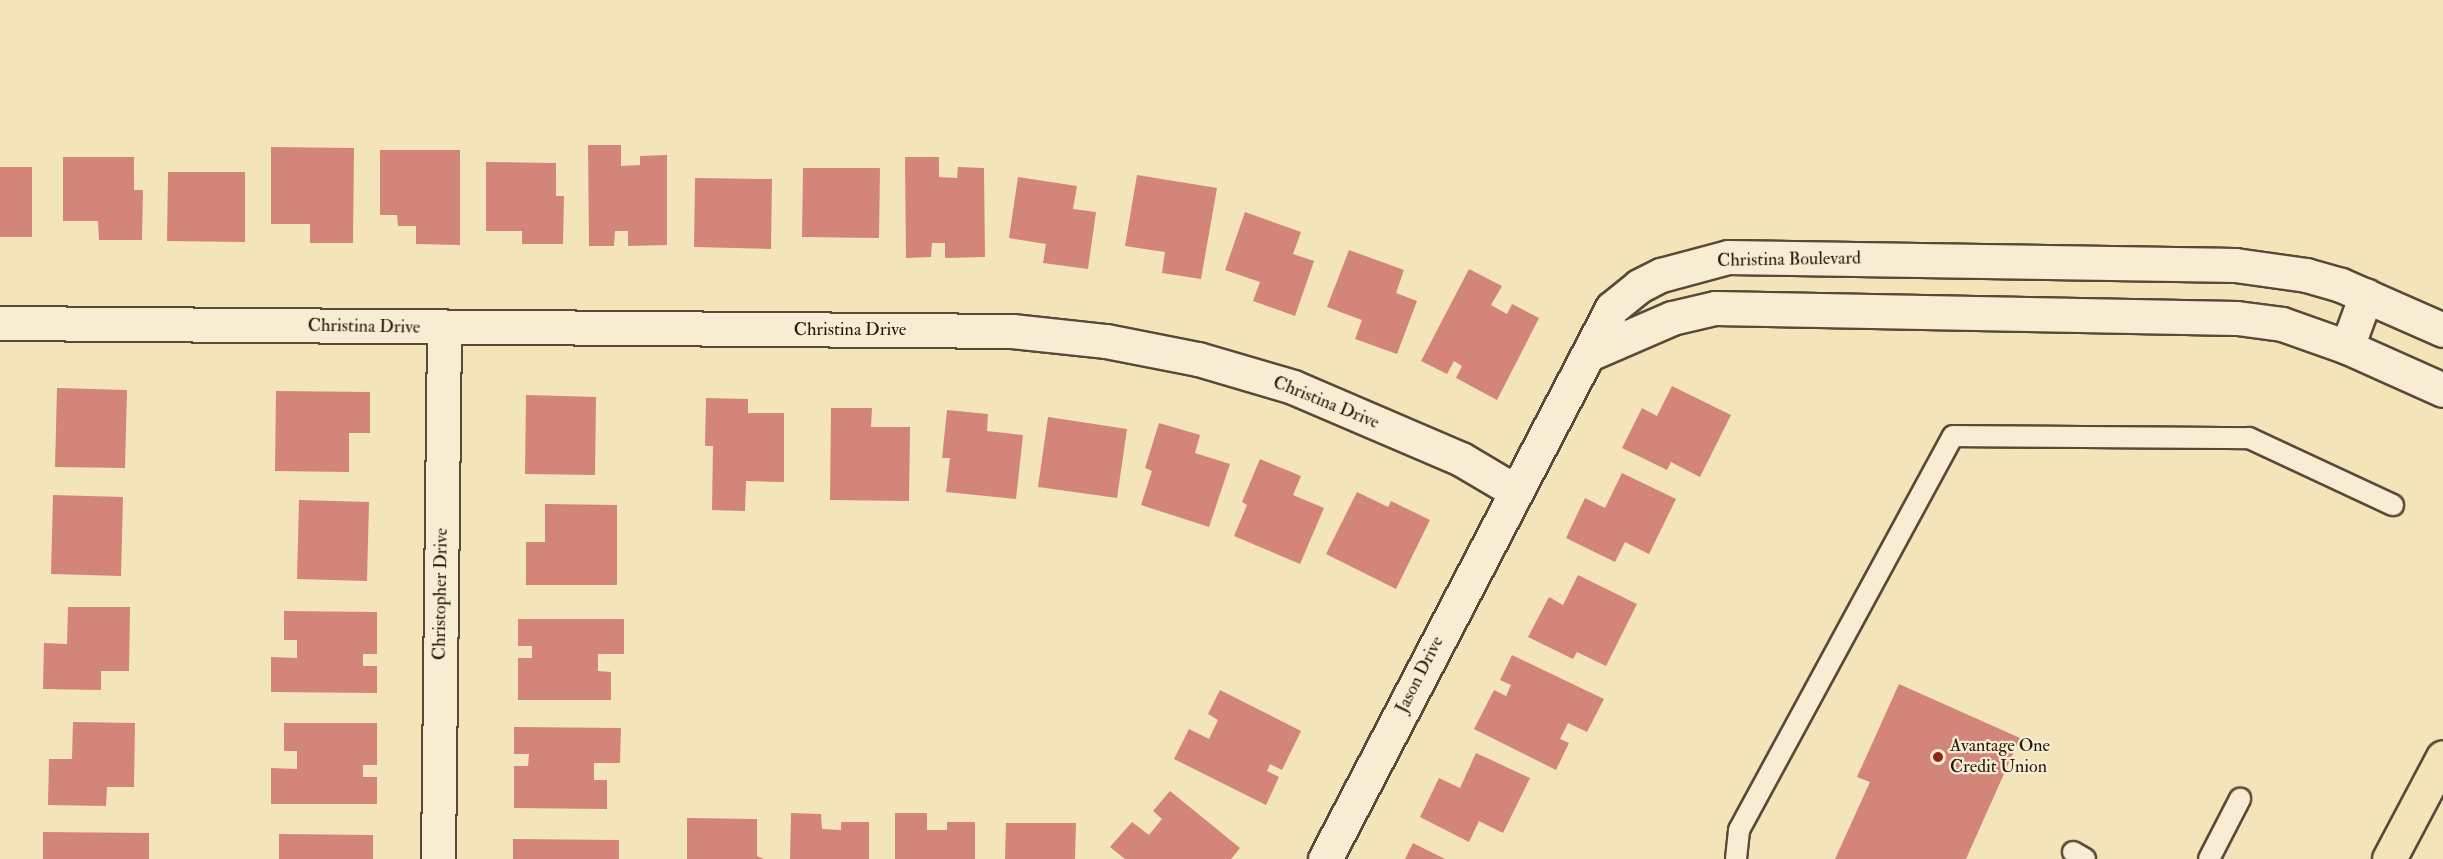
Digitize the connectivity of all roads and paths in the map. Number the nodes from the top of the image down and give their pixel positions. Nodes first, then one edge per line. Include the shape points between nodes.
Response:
1 (1944, 261) junction
2 (2366, 295) junction
3 (1943, 311) junction
4 (0, 323) edge
5 (444, 328) junction
6 (2443, 330) edge
7 (2347, 347) junction
8 (1588, 354) junction
9 (2443, 390) edge
10 (1515, 491) junction
11 (2393, 505) dead end
12 (2443, 757) edge
13 (2240, 800) dead end
14 (438, 859) edge
15 (1325, 859) edge
16 (1736, 859) edge
17 (2209, 859) edge
18 (2389, 859) edge

1 - 2 street, Christina Boulevard via 2235,265 2306,275
1 - 3 street
1 - 8 street, Christina Boulevard via 1751,257 1692,264 1639,286 1612,308
2 - 6 street, Christina Boulevard
2 - 7 street
3 - 7 street via 2237,318 2282,324
3 - 8 street via 1715,308 1672,318
4 - 5 street, Christina Drive
5 - 10 street, Christina Drive via 1012,331 1106,341 1198,359 1293,387 1461,459
5 - 14 street, Christopher Drive
7 - 9 street
8 - 10 street
10 - 15 street, Jason Drive
11 - 16 lane via 2249,438 1953,436 1739,830
12 - 18 main road
13 - 17 lane

